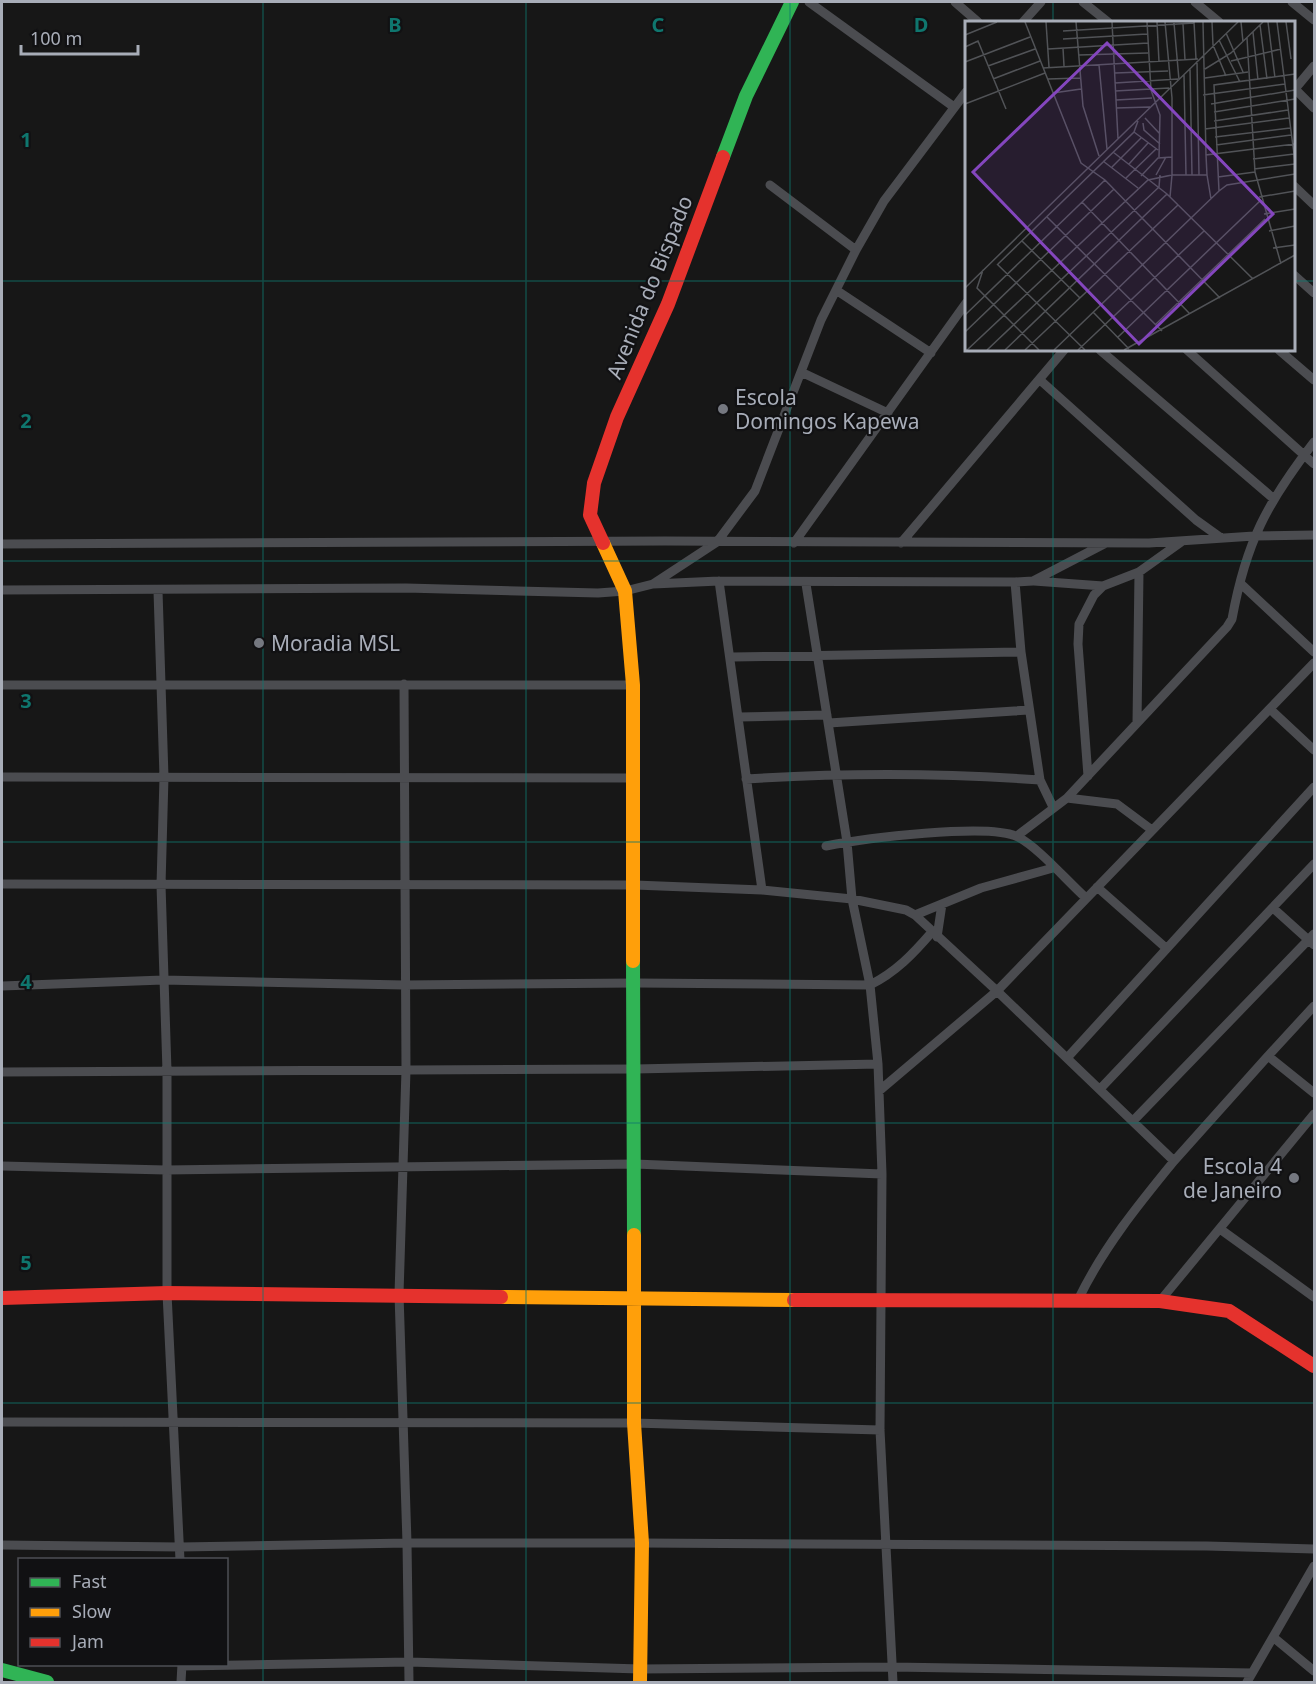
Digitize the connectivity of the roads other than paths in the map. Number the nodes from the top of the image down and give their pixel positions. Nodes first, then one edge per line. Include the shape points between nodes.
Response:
1 (792, 2) edge
2 (809, 2) edge
3 (955, 2) edge
4 (1041, 2) edge
5 (1083, 2) edge
6 (1195, 2) edge
7 (1292, 2) edge
8 (1314, 20) edge
9 (977, 21) edge
10 (1024, 21) edge
11 (1107, 21) edge
12 (1218, 21) edge
13 (1314, 66) edge
14 (1295, 88) edge
15 (1295, 90) edge
16 (965, 93) edge
17 (954, 107) junction
18 (1314, 108) edge
19 (770, 185) dead end
20 (1295, 188) edge
21 (1314, 205) edge
22 (856, 250) junction
23 (1295, 277) edge
24 (836, 290) junction
25 (1314, 293) edge
26 (965, 304) edge
27 (1064, 351) edge
28 (1101, 351) edge
29 (1188, 351) edge
30 (1280, 351) edge
31 (931, 353) junction
32 (801, 372) junction
33 (1040, 380) junction
34 (1314, 380) edge
35 (888, 413) junction
36 (1314, 442) edge
37 (1304, 455) junction
38 (1314, 464) edge
39 (1274, 499) junction
40 (1314, 535) edge
41 (1254, 536) junction
42 (1221, 538) junction
43 (602, 541) junction
44 (717, 542) junction
45 (1108, 542) junction
46 (1181, 542) junction
47 (794, 543) junction
48 (901, 543) junction
49 (2, 544) edge
50 (1139, 572) junction
51 (719, 581) junction
52 (1033, 581) junction
53 (1015, 582) junction
54 (1240, 583) junction
55 (653, 584) junction
56 (806, 584) junction
57 (1103, 586) junction
58 (2, 590) edge
59 (158, 591) junction
60 (625, 591) junction
61 (1021, 652) junction
62 (1314, 652) edge
63 (818, 656) junction
64 (732, 657) junction
65 (1314, 663) edge
66 (404, 684) junction
67 (2, 685) edge
68 (161, 685) junction
69 (633, 685) junction
70 (1270, 709) junction
71 (1029, 710) junction
72 (739, 717) junction
73 (828, 719) junction
74 (1137, 723) junction
75 (1314, 750) edge
76 (837, 774) junction
77 (1088, 776) junction
78 (2, 777) edge
79 (164, 777) junction
80 (405, 778) junction
81 (634, 778) junction
82 (746, 779) junction
83 (1040, 780) junction
84 (1314, 787) edge
85 (1067, 798) junction
86 (1053, 807) junction
87 (1152, 830) junction
88 (1017, 836) junction
89 (848, 842) junction
90 (826, 846) dead end
91 (1314, 864) edge
92 (1053, 868) junction
93 (2, 884) edge
94 (406, 884) junction
95 (161, 885) junction
96 (635, 885) junction
97 (1097, 887) junction
98 (762, 890) junction
99 (1086, 898) junction
100 (852, 899) junction
101 (942, 904) junction
102 (1274, 908) junction
103 (915, 915) junction
104 (935, 935) junction
105 (1313, 940) edge
106 (1166, 948) junction
107 (163, 980) junction
108 (636, 982) junction
109 (404, 985) junction
110 (870, 985) junction
111 (2, 986) edge
112 (997, 991) junction
113 (1314, 1006) edge
114 (1268, 1056) junction
115 (1067, 1058) junction
116 (879, 1064) junction
117 (635, 1069) junction
118 (406, 1070) junction
119 (167, 1071) junction
120 (2, 1072) edge
121 (1100, 1089) junction
122 (879, 1091) junction
123 (1314, 1092) edge
124 (1314, 1114) edge
125 (1133, 1121) junction
126 (1174, 1161) junction
127 (635, 1164) junction
128 (2, 1167) edge
129 (401, 1167) junction
130 (166, 1170) junction
131 (882, 1174) junction
132 (1220, 1229) junction
133 (167, 1293) junction
134 (399, 1294) junction
135 (1314, 1297) edge
136 (2, 1298) edge
137 (1078, 1299) junction
138 (635, 1300) junction
139 (881, 1301) junction
140 (1160, 1301) junction
141 (1314, 1366) edge
142 (2, 1422) edge
143 (174, 1422) junction
144 (402, 1423) junction
145 (634, 1423) junction
146 (880, 1430) junction
147 (408, 1543) junction
148 (642, 1543) junction
149 (2, 1545) edge
150 (886, 1546) junction
151 (180, 1547) junction
152 (1314, 1549) edge
153 (180, 1558) edge
154 (1314, 1566) edge
155 (1273, 1637) junction
156 (409, 1662) junction
157 (228, 1664) edge
158 (182, 1666) edge
159 (892, 1667) junction
160 (2, 1670) edge
161 (1314, 1671) edge
162 (1252, 1673) junction
163 (640, 1676) edge
164 (47, 1683) edge
165 (181, 1683) edge
166 (408, 1683) edge
167 (893, 1683) edge
168 (1247, 1683) edge

1 - 43 main road, Avenida do Bispado via 746,96 668,304 617,417 594,483 590,515
2 - 17 street
3 - 9 street
4 - 10 street
5 - 11 street
6 - 12 street
7 - 8 street
13 - 14 street
15 - 18 street
16 - 17 street
17 - 22 street via 884,201
19 - 22 street
20 - 21 street
22 - 24 street
23 - 25 street
24 - 31 street
24 - 32 street
26 - 31 street
27 - 33 street
28 - 39 street
29 - 37 street
30 - 34 street
31 - 35 street
32 - 35 street
32 - 44 street via 755,491
33 - 42 street
33 - 48 street
35 - 47 street
36 - 37 street
37 - 38 street
37 - 39 street
39 - 41 street
40 - 41 street
41 - 42 street
41 - 54 street
42 - 46 street
43 - 44 street
43 - 49 street
43 - 60 main road, Avenida do Bispado
44 - 47 street
44 - 55 street
45 - 46 street
45 - 48 street
45 - 52 street
46 - 50 street
47 - 48 street
50 - 57 street
50 - 74 street
51 - 55 street
51 - 56 street
51 - 64 street
52 - 53 street
52 - 57 street
53 - 56 street
53 - 61 street
54 - 62 street
54 - 74 street via 1227,627
55 - 60 street
56 - 63 street
57 - 77 street via 1079,624
58 - 59 street
59 - 60 street
59 - 68 street
60 - 69 main road, Avenida do Bispado
61 - 63 street
61 - 71 street
63 - 64 street
63 - 73 street
64 - 72 street
65 - 70 street
66 - 68 street
66 - 69 street
66 - 80 street
67 - 68 street
68 - 79 street
69 - 81 main road, Avenida do Bispado
70 - 75 street
70 - 87 street
71 - 73 street
71 - 83 street
72 - 73 street
72 - 82 street
73 - 76 street
74 - 77 street
76 - 82 street
76 - 83 street
76 - 89 street
77 - 85 street
78 - 79 street
79 - 80 street
79 - 95 street
80 - 81 street
80 - 94 street
81 - 96 main road, Avenida do Bispado
82 - 98 street
83 - 86 street
84 - 106 street
85 - 86 street
85 - 87 street via 1117,804
86 - 88 street
87 - 97 street
88 - 89 street via 942,832
88 - 92 street
89 - 90 street
89 - 100 street
91 - 102 street
92 - 99 street
92 - 101 street via 988,885
93 - 95 street
94 - 95 street
94 - 96 street
94 - 109 street
95 - 107 street
96 - 98 street
96 - 108 main road, Avenida do Bispado
97 - 99 street
97 - 106 street
98 - 100 street
99 - 112 street
100 - 103 street
100 - 110 street
101 - 103 street
101 - 104 street
102 - 105 street
102 - 121 street
103 - 104 street
104 - 110 street via 889,975
104 - 112 street
105 - 125 street
106 - 115 street
107 - 109 street
107 - 111 street
107 - 119 street
108 - 109 street
108 - 110 street
108 - 117 main road, Avenida do Bispado
109 - 118 street
110 - 116 street
112 - 115 street
112 - 122 street
113 - 114 street
114 - 123 street
114 - 126 street
115 - 121 street
116 - 117 street
116 - 122 street
117 - 118 street
117 - 127 main road, Avenida do Bispado
118 - 119 street
118 - 129 street
119 - 120 street
119 - 130 street
121 - 125 street
122 - 131 street
124 - 132 street
125 - 126 street
126 - 137 street via 1119,1229
127 - 129 street
127 - 131 street
127 - 138 main road, Avenida do Bispado
128 - 130 street
129 - 130 street
129 - 134 street
130 - 133 street
131 - 139 street
132 - 135 street
132 - 140 street
133 - 134 main road
133 - 136 main road
133 - 143 street
134 - 138 main road
134 - 144 street
137 - 139 main road
137 - 140 main road
138 - 139 main road
138 - 145 main road, Avenida do Bispado
139 - 146 street
140 - 141 main road via 1228,1311
142 - 143 street
143 - 144 street
143 - 151 street
144 - 145 street
144 - 147 street
145 - 146 street
145 - 148 main road, Avenida do Bispado
146 - 150 street
147 - 148 street
147 - 151 street
147 - 156 street
148 - 150 street
148 - 163 main road, Avenida do Bispado
149 - 151 street
150 - 152 street
150 - 159 street
151 - 153 street
154 - 155 street
155 - 161 street
155 - 162 street
156 - 157 street
156 - 163 street
156 - 166 street
158 - 165 street
159 - 162 street
159 - 163 street
159 - 167 street
160 - 164 main road
162 - 168 street

